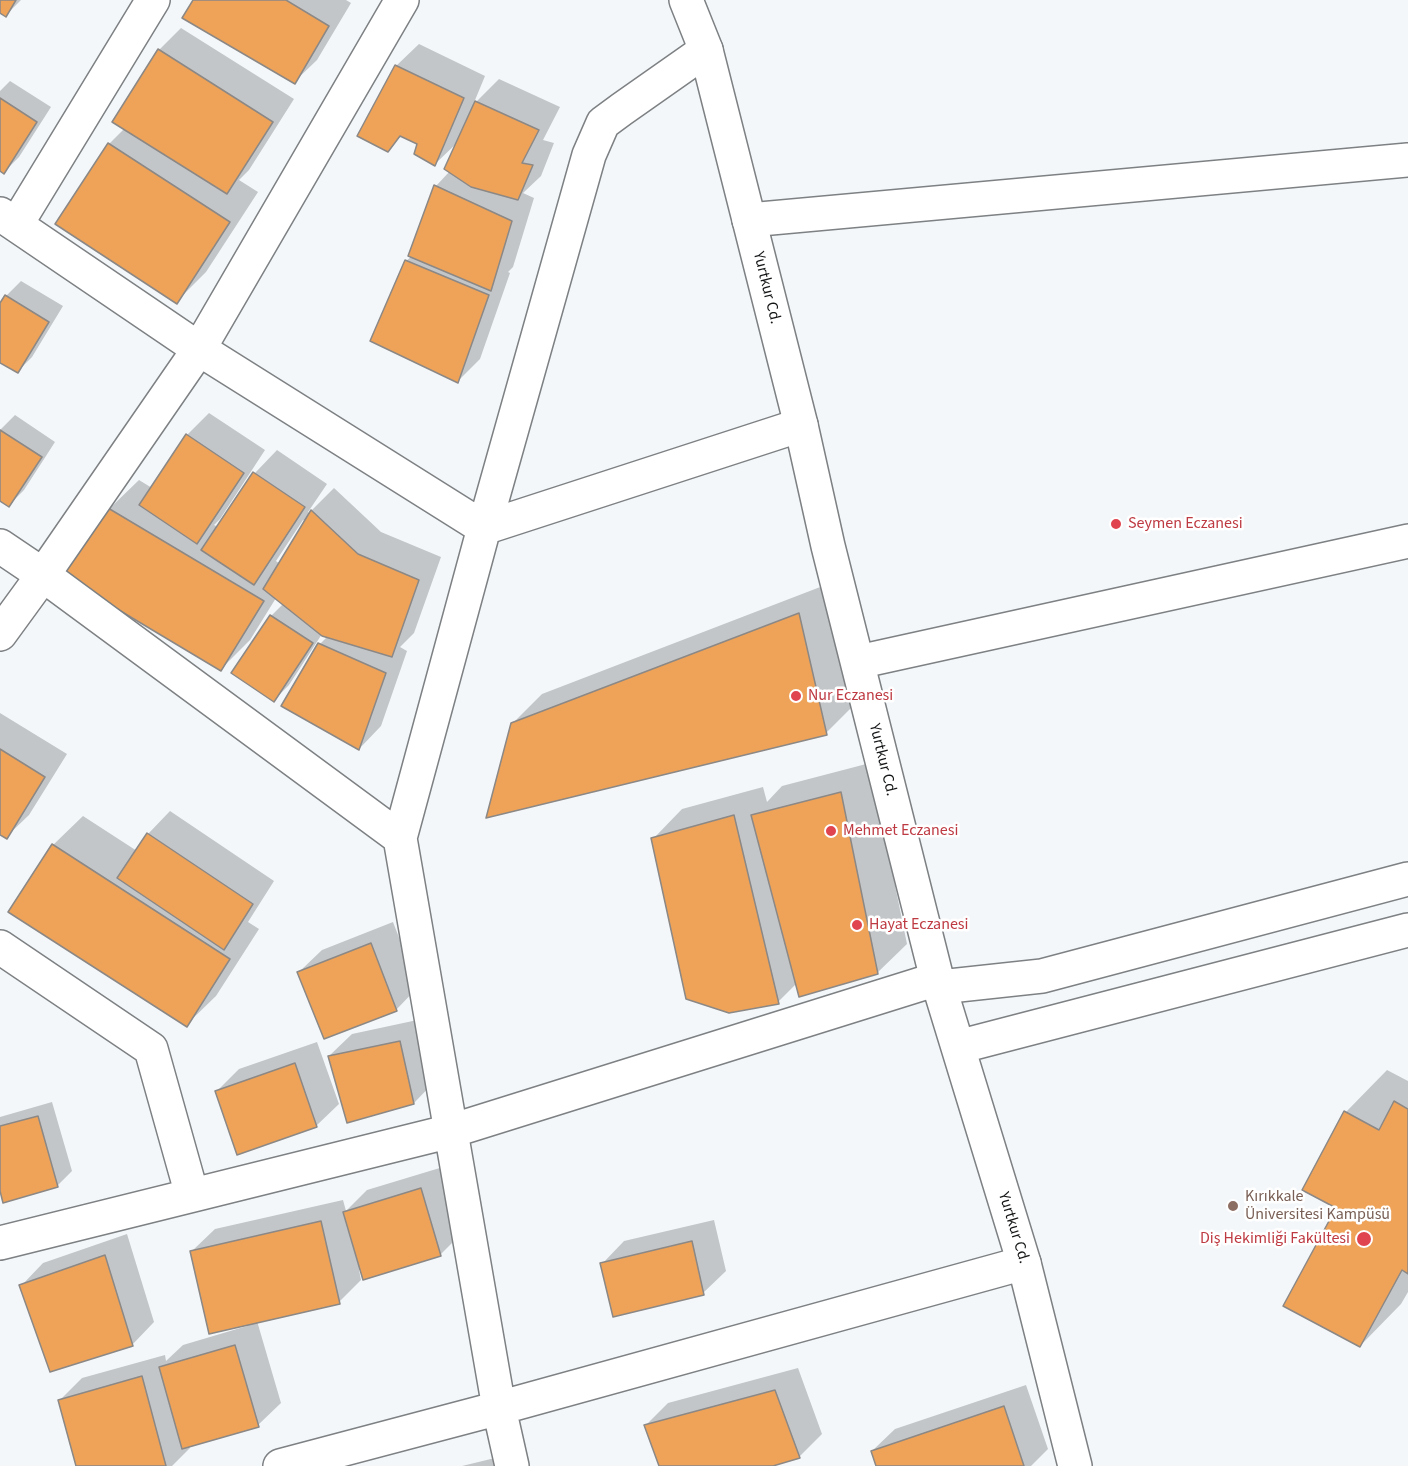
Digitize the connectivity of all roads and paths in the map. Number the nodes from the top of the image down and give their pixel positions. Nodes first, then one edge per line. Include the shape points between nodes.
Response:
1 (153, 0) edge
2 (402, 0) edge
3 (674, 0) edge
4 (686, 0) edge
5 (706, 50) junction
6 (1408, 160) edge
7 (8, 219) edge
8 (749, 220) junction
9 (199, 349) junction
10 (801, 425) junction
11 (484, 528) junction
12 (1408, 541) edge
13 (0, 546) edge
14 (44, 575) junction
15 (0, 633) edge
16 (858, 662) junction
17 (400, 838) junction
18 (1408, 879) edge
19 (1408, 930) edge
20 (0, 947) edge
21 (939, 983) junction
22 (958, 1047) junction
23 (451, 1131) junction
24 (192, 1195) junction
25 (0, 1243) edge
26 (1024, 1263) junction
27 (499, 1408) junction
28 (280, 1466) edge
29 (512, 1466) edge
30 (1075, 1466) edge

1 - 7 street
2 - 9 street
3 - 5 street
4 - 5 street
5 - 8 street, Yurtkur Cd.
5 - 11 street via 603,123 589,155
6 - 8 street
7 - 9 street
8 - 10 street, Yurtkur Cd.
9 - 11 street
9 - 14 street
10 - 11 street
10 - 16 street, Yurtkur Cd.
11 - 17 street
12 - 16 street
13 - 14 street
14 - 15 street
14 - 17 street
16 - 21 street, Yurtkur Cd.
17 - 23 street
18 - 21 street via 1042,976
19 - 22 street
20 - 24 street via 151,1049
21 - 22 street, Yurtkur Cd.
21 - 23 street
22 - 26 street, Yurtkur Cd.
23 - 24 street
23 - 27 street
24 - 25 street
26 - 27 street
26 - 30 street, Yurtkur Cd.
27 - 28 street
27 - 29 street

